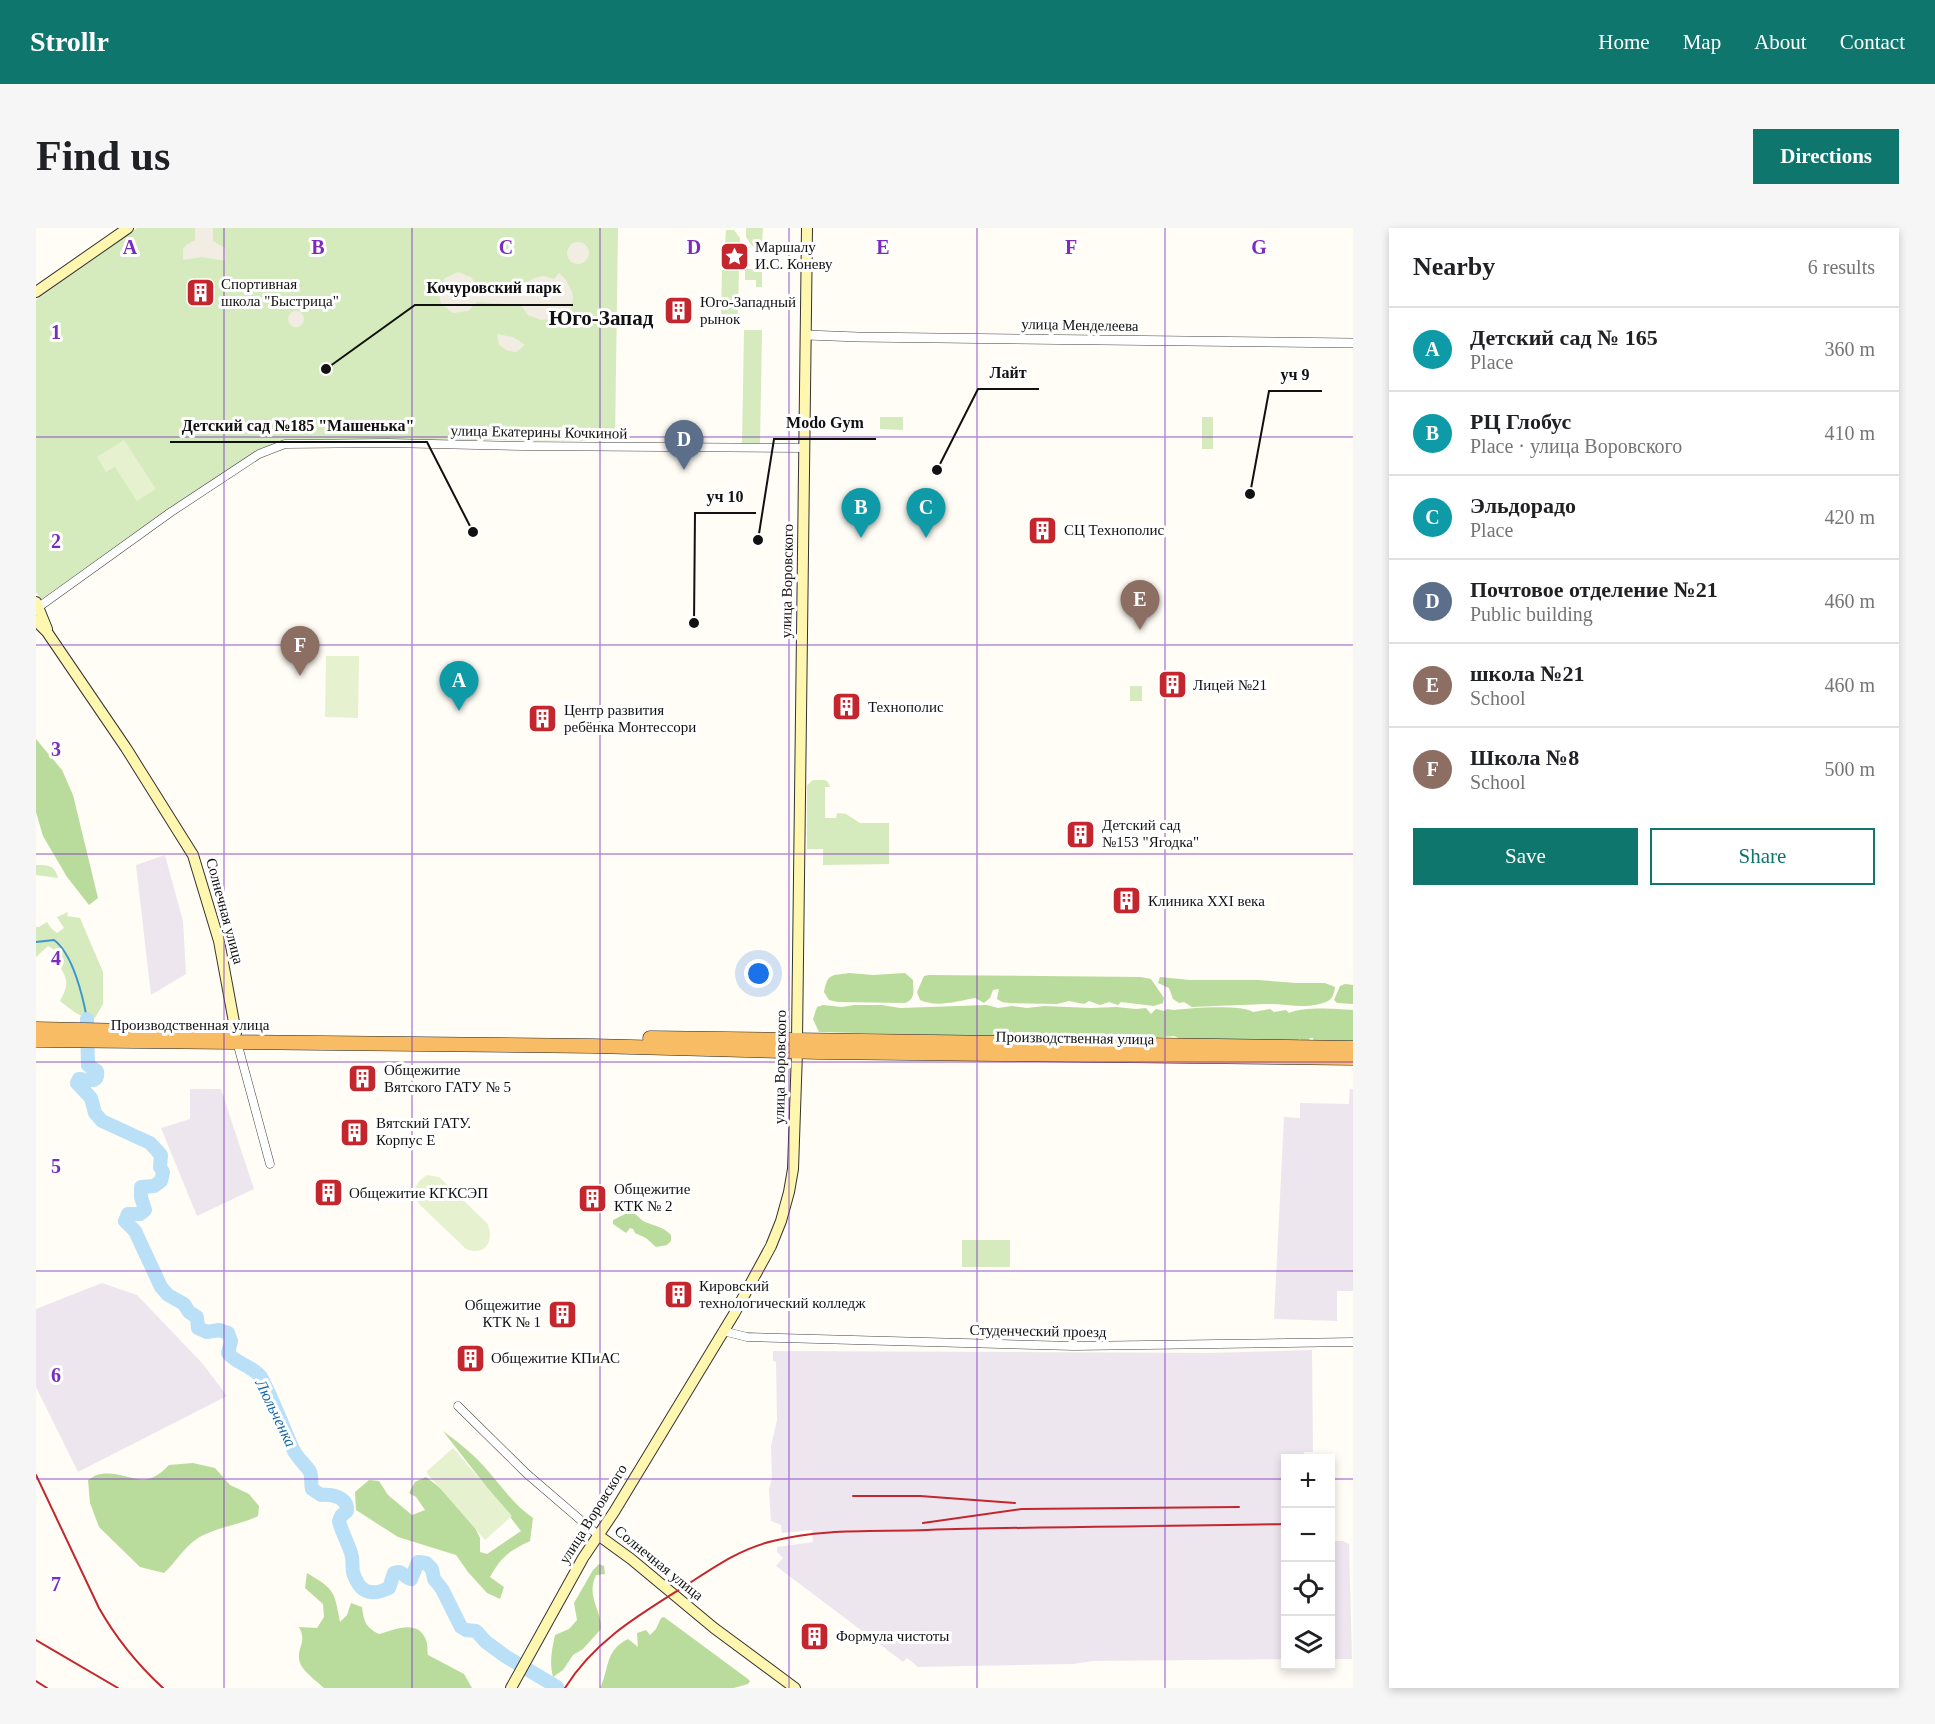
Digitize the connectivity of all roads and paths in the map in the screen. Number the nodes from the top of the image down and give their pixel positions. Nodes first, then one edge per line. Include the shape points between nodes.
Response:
1 (128, 228) edge
2 (805, 228) edge
3 (36, 292) edge
4 (807, 335) junction
5 (1353, 343) edge
6 (805, 448) junction
7 (37, 606) edge
8 (36, 621) edge
9 (47, 632) junction
10 (36, 1029) edge
11 (77, 1035) junction
12 (236, 1038) junction
13 (36, 1040) edge
14 (797, 1046) junction
15 (1353, 1048) edge
16 (1353, 1058) edge
17 (270, 1164) dead end
18 (723, 1331) junction
19 (1353, 1342) edge
20 (458, 1406) dead end
21 (598, 1535) junction
22 (511, 1688) edge
23 (795, 1688) edge

1 - 3 main road
2 - 4 main road, улица Воровского
4 - 5 street, улица Менделеева
4 - 6 main road, улица Воровского
6 - 7 street, улица Екатерины Кочкиной via 285,444 259,454
6 - 14 main road, улица Воровского
7 - 9 main road, Солнечная улица
8 - 9 main road, Солнечная улица
9 - 12 main road, Солнечная улица via 193,855 219,941
10 - 11 highway, Производственная улица
11 - 12 highway, Производственная улица
11 - 13 highway, Производственная улица
12 - 14 highway, Производственная улица
12 - 17 street, Солнечная улица
14 - 15 highway, Производственная улица
14 - 16 highway, Производственная улица
14 - 18 main road, улица Воровского via 795,1150 782,1221 756,1276
18 - 19 street, Студенческий проезд via 747,1337 1064,1346
18 - 21 main road, улица Воровского
20 - 21 street, Солнечная улица via 527,1474
21 - 22 main road, улица Воровского
21 - 23 main road, Солнечная улица

